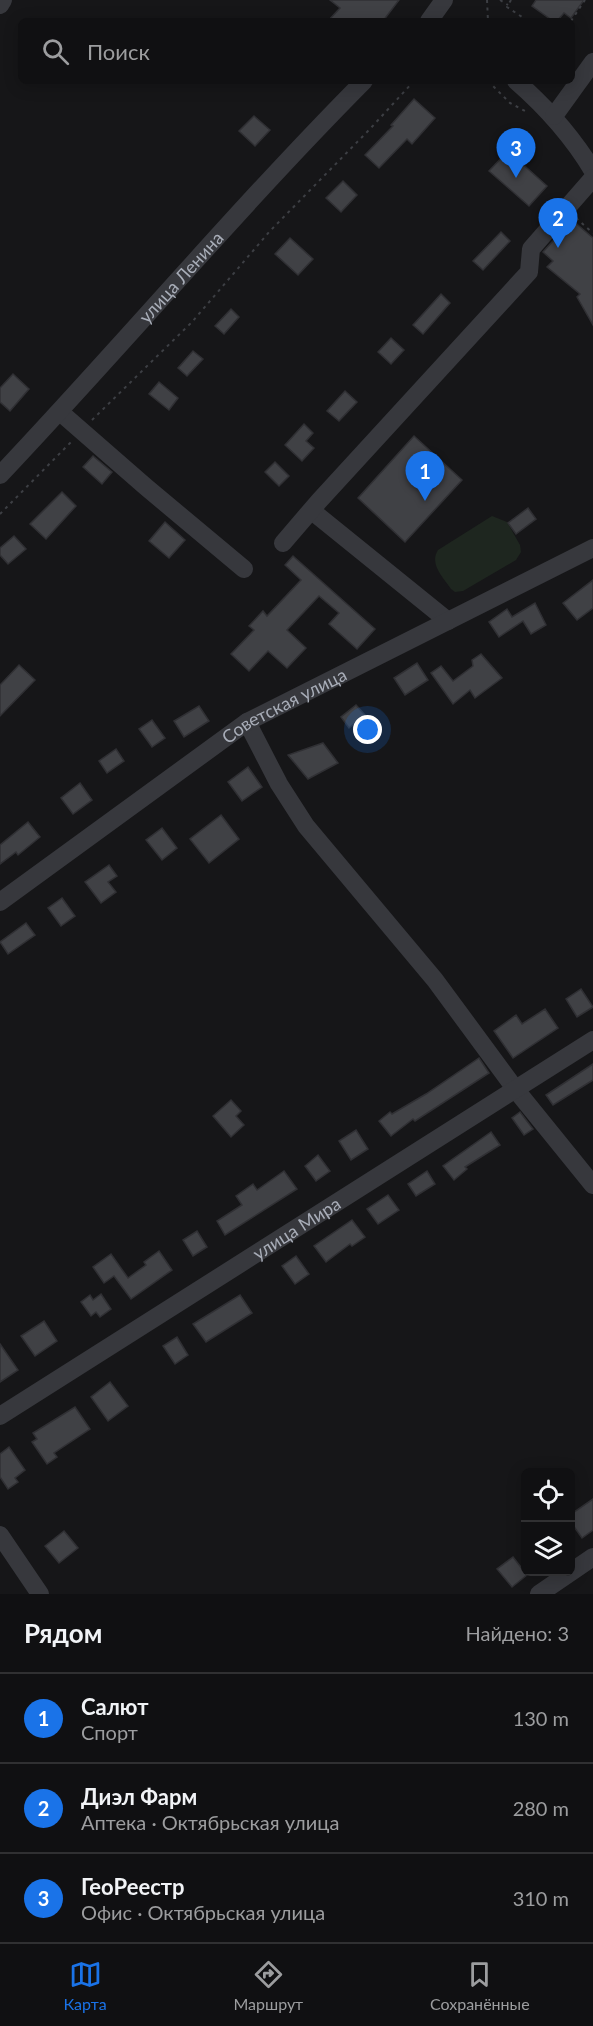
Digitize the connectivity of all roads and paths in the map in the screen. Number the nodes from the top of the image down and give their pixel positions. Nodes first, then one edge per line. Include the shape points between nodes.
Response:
1 (3, 0) edge
2 (428, 0) edge
3 (444, 0) edge
4 (487, 0) edge
5 (500, 0) edge
6 (511, 0) edge
7 (585, 0) edge
8 (0, 5) edge
9 (508, 5) junction
10 (428, 18) edge
11 (429, 18) edge
12 (488, 18) edge
13 (524, 18) edge
14 (573, 18) edge
15 (593, 62) edge
16 (361, 84) edge
17 (411, 84) edge
18 (491, 84) edge
19 (519, 84) edge
20 (527, 113) dead end
21 (554, 116) junction
22 (593, 171) edge
23 (593, 178) edge
24 (566, 209) junction
25 (593, 233) edge
26 (60, 412) junction
27 (81, 431) junction
28 (0, 475) edge
29 (312, 511) junction
30 (0, 514) edge
31 (283, 543) dead end
32 (593, 548) edge
33 (244, 569) dead end
34 (448, 621) junction
35 (247, 722) junction
36 (0, 902) edge
37 (593, 1040) edge
38 (516, 1090) junction
39 (593, 1185) edge
40 (0, 1416) edge
41 (0, 1535) edge
42 (593, 1557) edge
43 (40, 1594) edge
44 (539, 1594) edge

1 - 8 street
2 - 10 street
3 - 11 street
4 - 12 path
5 - 9 path
6 - 9 path
7 - 14 path
9 - 13 path
15 - 21 street
16 - 26 street, улица Ленина
17 - 27 path via 270,231 192,321
18 - 20 path
19 - 21 street
21 - 22 street
23 - 24 street
24 - 25 path
24 - 29 street via 531,249 529,272
26 - 27 street
26 - 28 street, улица Ленина
27 - 30 path
27 - 33 street
29 - 31 street
29 - 34 street
32 - 34 street, Советская улица
34 - 35 street, Советская улица
35 - 36 street, Советская улица
35 - 38 street via 306,826 435,980
37 - 38 street, улица Мира
38 - 39 street
38 - 40 street, улица Мира
41 - 43 street
42 - 44 street

